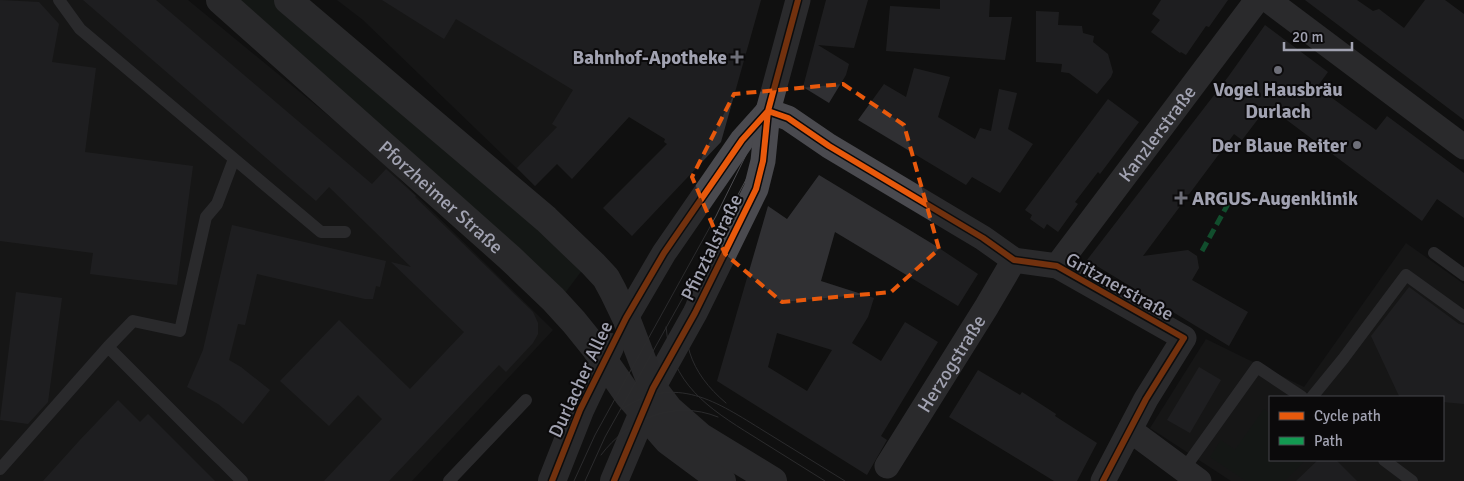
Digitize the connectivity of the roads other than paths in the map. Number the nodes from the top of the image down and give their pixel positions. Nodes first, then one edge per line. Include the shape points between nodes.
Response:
1 (59, 0) edge
2 (220, 0) edge
3 (288, 0) edge
4 (798, 0) edge
5 (1257, 0) edge
6 (1268, 0) edge
7 (768, 111) junction
8 (1464, 147) edge
9 (234, 159) junction
10 (345, 232) dead end
11 (1434, 253) dead end
12 (1014, 260) junction
13 (1057, 266) junction
14 (1464, 275) edge
15 (1464, 317) edge
16 (626, 318) junction
17 (108, 347) junction
18 (604, 360) junction
19 (1300, 396) edge
20 (1313, 396) edge
21 (648, 399) junction
22 (526, 400) dead end
23 (1130, 430) junction
24 (1385, 461) edge
25 (887, 466) dead end
26 (0, 469) edge
27 (1191, 475) edge
28 (242, 481) edge
29 (449, 481) edge
30 (552, 481) edge
31 (614, 481) edge
32 (722, 481) edge
33 (773, 481) edge
34 (1103, 481) edge
35 (1412, 481) edge

1 - 9 lane via 80,29
2 - 18 main road, Pforzheimer Straße via 510,258 553,299
3 - 16 main road via 546,219 606,278
4 - 7 street, Pfinztalstraße
5 - 13 street, Kanzlerstraße
6 - 8 street
7 - 12 street, Gritznerstraße via 788,118
7 - 16 street, Pfinztalstraße via 742,140 664,253
7 - 21 street, Pfinztalstraße via 763,161 756,188 695,313
9 - 10 lane via 321,232
9 - 17 lane via 217,204 206,217 180,331 133,322
11 - 14 lane
12 - 13 street, Gritznerstraße
12 - 25 street, Herzogstraße
13 - 23 street, Gritznerstraße via 1184,338
15 - 20 lane via 1406,275
16 - 18 main road, Durlacher Allee
16 - 21 main road
17 - 26 lane
17 - 28 lane
18 - 21 main road, Pforzheimer Straße via 622,387
18 - 30 main road, Durlacher Allee via 572,427
19 - 27 lane via 1257,367
21 - 31 main road
21 - 32 main road via 668,441
21 - 33 main road via 674,414 701,437
22 - 29 lane
23 - 27 street
23 - 34 street, Gritznerstraße
24 - 35 lane

